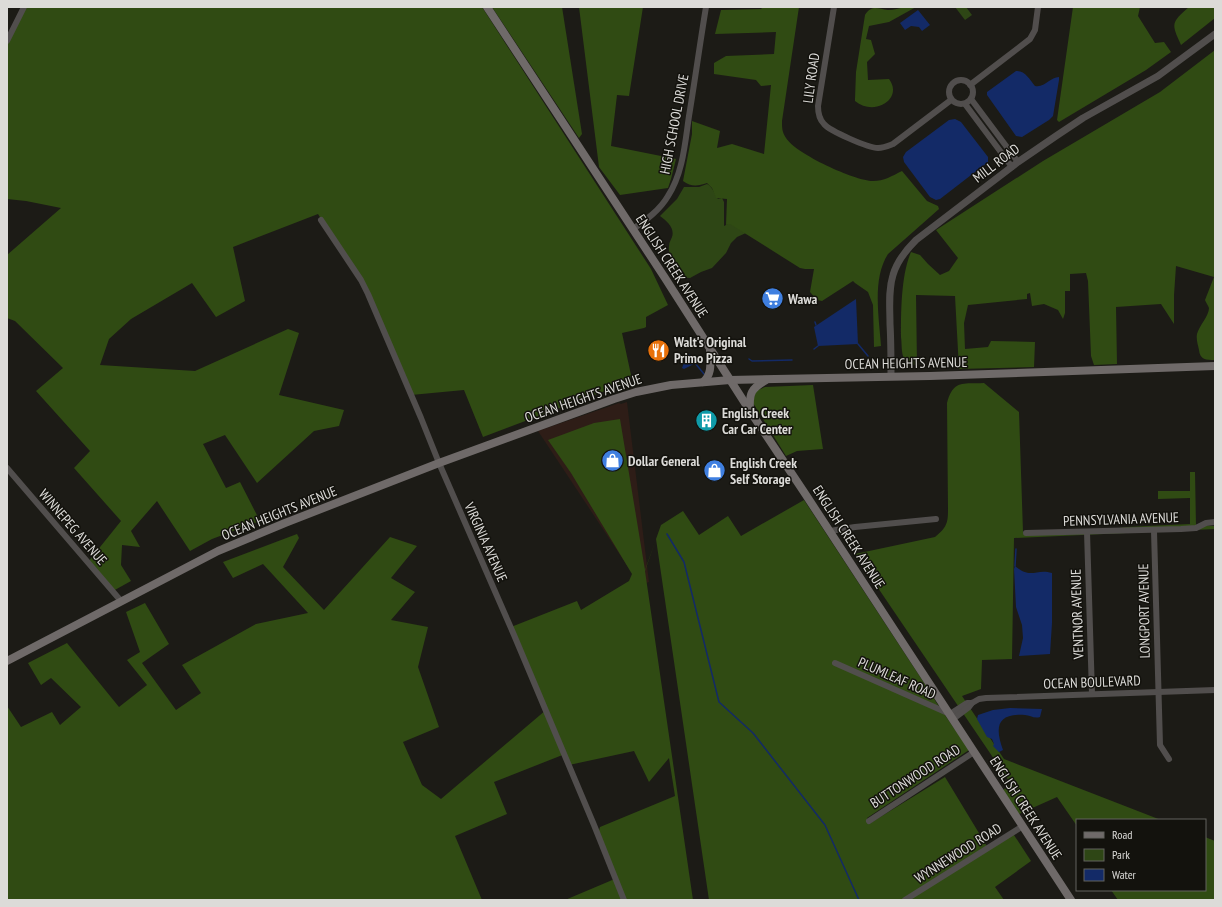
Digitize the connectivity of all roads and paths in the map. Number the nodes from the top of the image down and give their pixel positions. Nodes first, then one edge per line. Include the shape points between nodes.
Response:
1 (24, 7) edge
2 (487, 7) edge
3 (706, 7) edge
4 (834, 7) edge
5 (1038, 7) edge
6 (1215, 34) edge
7 (7, 41) edge
8 (970, 85) junction
9 (970, 99) junction
10 (951, 100) junction
11 (965, 104) junction
12 (1018, 162) junction
13 (1012, 167) junction
14 (321, 220) dead end
15 (633, 229) junction
16 (710, 349) junction
17 (1215, 366) edge
18 (891, 376) junction
19 (730, 380) junction
20 (766, 380) junction
21 (703, 382) junction
22 (750, 411) junction
23 (439, 463) junction
24 (7, 468) edge
25 (936, 519) dead end
26 (1215, 522) edge
27 (1154, 531) junction
28 (830, 532) junction
29 (1087, 532) junction
30 (1026, 533) dead end
31 (121, 601) junction
32 (7, 661) edge
33 (835, 664) dead end
34 (1215, 690) edge
35 (1158, 692) junction
36 (1092, 694) junction
37 (951, 716) junction
38 (974, 752) junction
39 (1169, 759) dead end
40 (869, 821) dead end
41 (1023, 826) junction
42 (624, 900) edge
43 (905, 900) edge
44 (1071, 900) edge

1 - 7 street
2 - 15 main road, ENGLISH CREEK AVENUE
3 - 15 street, HIGH SCHOOL DRIVE via 685,143 677,178 662,205
4 - 10 street, LILY ROAD via 818,106 820,119 826,126 868,146 883,148 893,144
5 - 8 street via 1030,39
6 - 12 street, MILL ROAD via 1158,76 1075,124
8 - 9 street via 973,92
8 - 10 street via 964,81 953,82 948,93
9 - 11 street
9 - 12 street
10 - 11 street via 957,104
11 - 13 street
12 - 13 street, MILL ROAD
13 - 18 street, MILL ROAD via 921,236 904,252 893,275 891,286
14 - 23 street, VIRGINIA AVENUE via 361,280
15 - 16 main road, ENGLISH CREEK AVENUE
16 - 19 main road, ENGLISH CREEK AVENUE
16 - 21 main road via 710,373 708,379
17 - 18 main road, OCEAN HEIGHTS AVENUE
18 - 20 main road, OCEAN HEIGHTS AVENUE
19 - 20 main road, OCEAN HEIGHTS AVENUE
19 - 21 main road, OCEAN HEIGHTS AVENUE
19 - 22 main road, ENGLISH CREEK AVENUE
20 - 22 main road via 751,392
21 - 23 main road, OCEAN HEIGHTS AVENUE via 658,387 614,399
22 - 28 main road, ENGLISH CREEK AVENUE
23 - 31 main road, OCEAN HEIGHTS AVENUE via 218,551
23 - 42 street, VIRGINIA AVENUE via 512,630
24 - 31 street, WINNEPEG AVENUE
25 - 28 street
26 - 27 street, PENNSYLVANIA AVENUE via 1196,528
27 - 29 street, PENNSYLVANIA AVENUE
27 - 35 street, LONGPORT AVENUE
28 - 37 main road, ENGLISH CREEK AVENUE
29 - 30 street, PENNSYLVANIA AVENUE
29 - 36 street, VENTNOR AVENUE
31 - 32 main road, OCEAN HEIGHTS AVENUE
33 - 37 street, PLUMLEAF ROAD
34 - 35 street, OCEAN BOULEVARD
35 - 36 street, OCEAN BOULEVARD
35 - 39 street, LONGPORT AVENUE via 1160,745
36 - 37 street, OCEAN BOULEVARD via 979,699 969,708
37 - 38 main road, ENGLISH CREEK AVENUE
38 - 40 street, BUTTONWOOD ROAD
38 - 41 main road, ENGLISH CREEK AVENUE
41 - 43 street, WYNNEWOOD ROAD
41 - 44 main road, ENGLISH CREEK AVENUE

